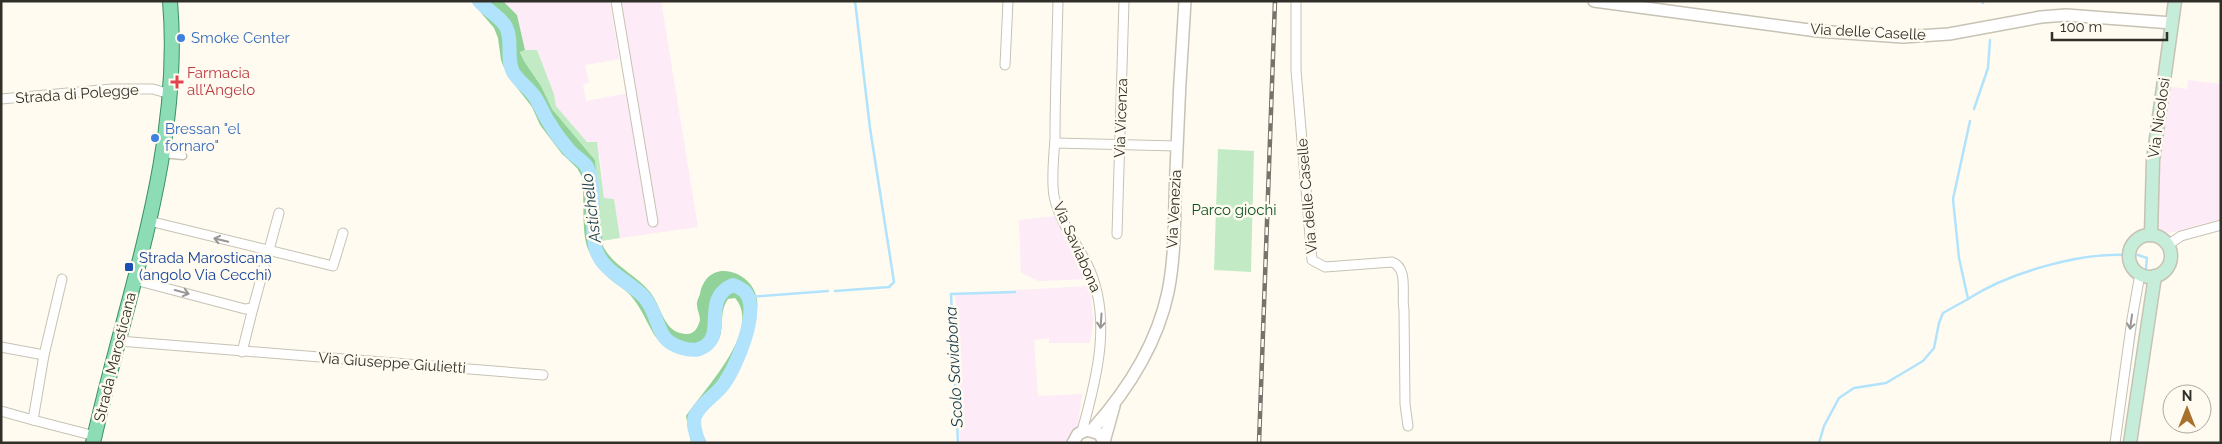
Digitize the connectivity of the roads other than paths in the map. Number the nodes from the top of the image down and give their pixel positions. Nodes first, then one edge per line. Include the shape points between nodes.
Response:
1 (170, 1) edge
2 (616, 1) edge
3 (1008, 1) edge
4 (1058, 1) edge
5 (1124, 1) edge
6 (1185, 1) edge
7 (1296, 1) edge
8 (1594, 1) edge
9 (2175, 1) edge
10 (2172, 23) junction
11 (1005, 65) dead end
12 (171, 76) junction
13 (153, 89) junction
14 (170, 94) junction
15 (1, 100) edge
16 (1054, 143) junction
17 (1120, 145) junction
18 (1177, 146) junction
19 (161, 154) junction
20 (183, 156) dead end
21 (279, 213) dead end
22 (149, 221) junction
23 (653, 222) dead end
24 (2221, 225) edge
25 (342, 233) dead end
26 (1117, 234) dead end
27 (2151, 235) junction
28 (2168, 245) junction
29 (269, 252) junction
30 (2140, 274) junction
31 (2155, 276) junction
32 (62, 279) dead end
33 (135, 280) junction
34 (253, 308) junction
35 (119, 341) junction
36 (1, 347) edge
37 (242, 352) junction
38 (44, 355) junction
39 (543, 375) dead end
40 (1115, 404) junction
41 (1, 411) edge
42 (33, 420) junction
43 (1408, 426) dead end
44 (1087, 431) junction
45 (94, 439) edge
46 (1104, 442) edge
47 (1073, 443) edge
48 (2115, 443) edge
49 (2130, 443) edge

1 - 12 main road, Strada Marosticana
2 - 23 street
3 - 11 street
4 - 16 street, Via Saviabona
5 - 17 street, Via Vicenza
6 - 18 street, Via Venezia
7 - 43 street, Via delle Caselle via 1296,70 1312,260 1325,267 1392,262 1401,268
8 - 10 street, Via delle Caselle via 1817,31 1903,37 1949,34 2066,15
9 - 10 main road, Via Nicolosi
10 - 27 main road, Via Nicolosi via 2153,160
12 - 13 street, Strada di Polegge
12 - 14 main road, Strada Marosticana
13 - 14 street, Strada di Polegge
13 - 15 street, Strada di Polegge via 68,92
14 - 19 main road, Strada Marosticana
16 - 17 street
16 -> 44 street, Via Saviabona via 1054,194 1067,229 1088,265 1102,312
17 - 18 street
17 - 26 street, Via Vicenza
18 - 40 street, Via Venezia via 1168,292 1154,334
19 - 20 street
19 - 22 main road, Strada Marosticana
21 - 29 street
29 -> 22 street
22 - 33 main road, Strada Marosticana
24 - 28 street via 2181,236
25 - 29 street via 333,266
27 - 28 main road via 2158,236
27 - 30 main road via 2138,239 2130,250 2131,263
28 - 31 main road via 2170,264
29 - 34 street
30 - 31 main road
30 -> 48 street
31 - 49 main road
32 - 38 street
33 -> 34 street via 245,309
33 - 35 main road, Strada Marosticana
34 - 37 street
35 - 37 street, Via Giuseppe Giulietti
35 - 45 main road, Strada Marosticana
36 - 38 street
37 - 39 street, Via Giuseppe Giulietti
38 - 42 street
40 - 44 street, Via Venezia
40 - 46 street, Via Venezia
41 - 42 street
42 - 45 street
44 - 46 street via 1100,434
44 - 47 street, Via Saviabona

